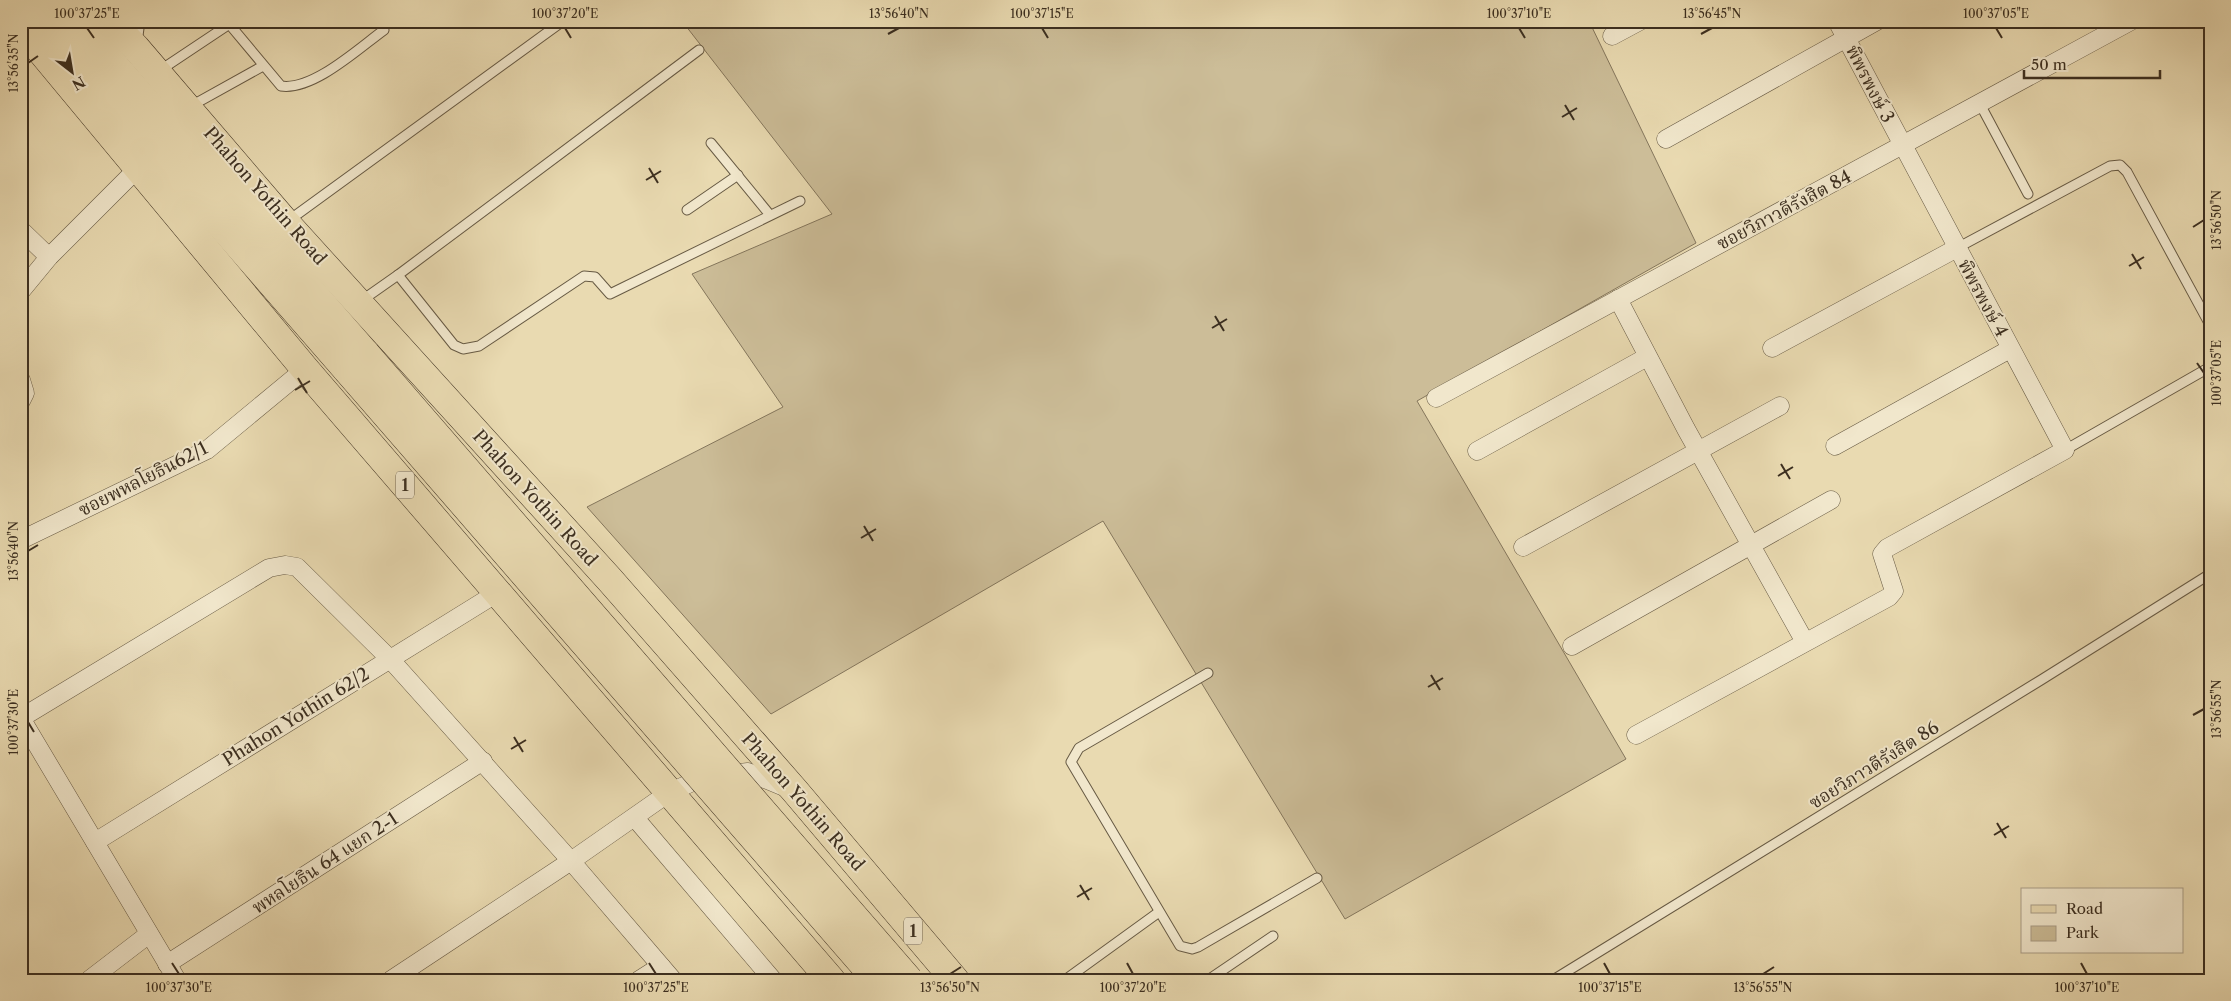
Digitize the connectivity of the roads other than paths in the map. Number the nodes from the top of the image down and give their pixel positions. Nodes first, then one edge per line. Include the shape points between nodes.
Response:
1 (44, 21) edge
2 (76, 21) edge
3 (110, 21) edge
4 (140, 21) edge
5 (564, 21) edge
6 (1640, 21) edge
7 (1837, 21) edge
8 (1878, 21) edge
9 (2130, 22) edge
10 (232, 23) edge
11 (21, 27) edge
12 (384, 30) dead end
13 (1612, 36) dead end
14 (1846, 39) junction
15 (136, 48) junction
16 (699, 50) dead end
17 (263, 66) junction
18 (157, 72) junction
19 (1980, 104) junction
20 (187, 107) junction
21 (1666, 139) dead end
22 (711, 143) dead end
23 (1902, 146) junction
24 (137, 169) junction
25 (738, 175) junction
26 (2028, 194) dead end
27 (800, 201) dead end
28 (687, 210) dead end
29 (770, 215) junction
30 (286, 223) junction
31 (21, 230) edge
32 (1957, 248) junction
33 (49, 257) junction
34 (398, 275) junction
35 (21, 292) edge
36 (1618, 299) junction
37 (360, 302) junction
38 (2210, 325) edge
39 (1772, 348) dead end
40 (2010, 349) junction
41 (1647, 357) junction
42 (357, 362) junction
43 (2210, 367) edge
44 (305, 369) junction
45 (1436, 398) dead end
46 (1780, 406) dead end
47 (1835, 446) dead end
48 (2065, 450) junction
49 (1477, 451) dead end
50 (1699, 452) junction
51 (1831, 500) dead end
52 (21, 540) edge
53 (1752, 546) junction
54 (1523, 547) dead end
55 (2210, 574) edge
56 (610, 580) junction
57 (497, 592) junction
58 (542, 642) junction
59 (1805, 642) junction
60 (1572, 646) dead end
61 (390, 659) junction
62 (1208, 673) dead end
63 (21, 718) edge
64 (1636, 735) dead end
65 (483, 761) junction
66 (795, 791) junction
67 (668, 794) junction
68 (635, 818) junction
69 (94, 842) junction
70 (571, 861) junction
71 (1318, 878) dead end
72 (872, 882) junction
73 (1159, 912) junction
74 (149, 934) junction
75 (1273, 936) dead end
76 (795, 938) junction
77 (167, 964) junction
78 (661, 966) junction
79 (89, 980) edge
80 (176, 980) edge
81 (391, 980) edge
82 (639, 980) edge
83 (673, 980) edge
84 (773, 980) edge
85 (831, 980) edge
86 (877, 980) edge
87 (909, 980) edge
88 (955, 980) edge
89 (1065, 980) edge
90 (1208, 980) edge
91 (1553, 980) edge

1 - 42 main road, Phahon Yothin Road
2 - 42 main road, Phahon Yothin Road
3 - 15 main road, Phahon Yothin Road / 1
4 - 15 lane
5 - 30 lane
6 - 13 street
7 - 14 street, พิพรพงษ์ 3
8 - 14 street
9 - 19 street, ซอยวิภาวดีรังสิต 84
10 - 17 lane
10 - 18 lane
11 - 24 main road, 1
12 - 17 lane via 332,68 301,85 282,86
14 - 21 street
14 - 23 street, พิพรพงษ์ 3
15 - 18 main road, Phahon Yothin Road / 1
16 - 34 lane
17 - 20 lane
18 - 20 main road, Phahon Yothin Road / 1
19 - 23 street, ซอยวิภาวดีรังสิต 84
19 - 26 lane
20 - 30 main road, Phahon Yothin Road / 1
22 - 25 lane
23 - 32 street, พิพรพงษ์ 4
23 - 36 street, ซอยวิภาวดีรังสิต 84
24 - 33 street
24 - 44 main road, 1
25 - 28 lane
25 - 29 lane
27 - 29 lane
29 - 34 lane via 610,294 594,277 584,276 478,346 463,349 454,345
30 - 37 main road, Phahon Yothin Road / 1
31 - 33 street
32 - 38 lane via 2110,166 2120,165 2127,172
32 - 39 street
32 - 40 street, พิพรพงษ์ 4
33 - 35 street
34 - 37 lane
36 - 41 street
36 - 45 street, ซอยวิภาวดีรังสิต 84
37 - 56 main road, Phahon Yothin Road / 1
40 - 47 street
40 - 48 street, พิพรพงษ์ 4
41 - 49 street
41 - 50 street
42 - 86 main road, Phahon Yothin Road, bridge
42 - 87 main road, Phahon Yothin Road, bridge
43 - 48 lane
44 - 52 street, ซอยพหลโยธิน62/1 via 206,450
44 - 57 main road, 1
46 - 50 street
48 - 59 street via 1887,548 1882,554 1894,590 1889,598
50 - 53 street
50 - 54 street
51 - 53 street
53 - 59 street
53 - 60 street
55 - 91 lane, ซอยวิภาวดีรังสิต 86
56 - 58 main road via 656,649 659,662 656,677 647,689 626,698 602,693
56 - 66 main road, Phahon Yothin Road / 1
57 - 58 main road, 1
57 - 61 street, Phahon Yothin 62/2
58 - 67 main road, 1
59 - 64 street
61 - 63 street via 297,567 277,566
61 - 65 street
61 - 69 street, Phahon Yothin 62/2
62 - 73 lane via 1079,748 1071,762
63 - 69 street
65 - 70 street
65 - 77 street, พหลโยธิน 64 แยก 2-1
66 - 67 street via 748,772 703,777
66 - 72 main road, Phahon Yothin Road / 1
67 - 68 street
67 - 76 main road, 1
68 - 70 street
68 - 84 street
69 - 74 street
70 - 78 street
70 - 81 street
71 - 73 lane via 1192,949 1180,946
72 - 76 main road via 816,830 790,824 766,833 748,850 748,866
72 - 88 main road, Phahon Yothin Road / 1
73 - 89 lane
74 - 77 street
74 - 79 street
75 - 90 lane
76 - 85 main road, 1
77 - 80 street
78 - 82 street
78 - 83 street

